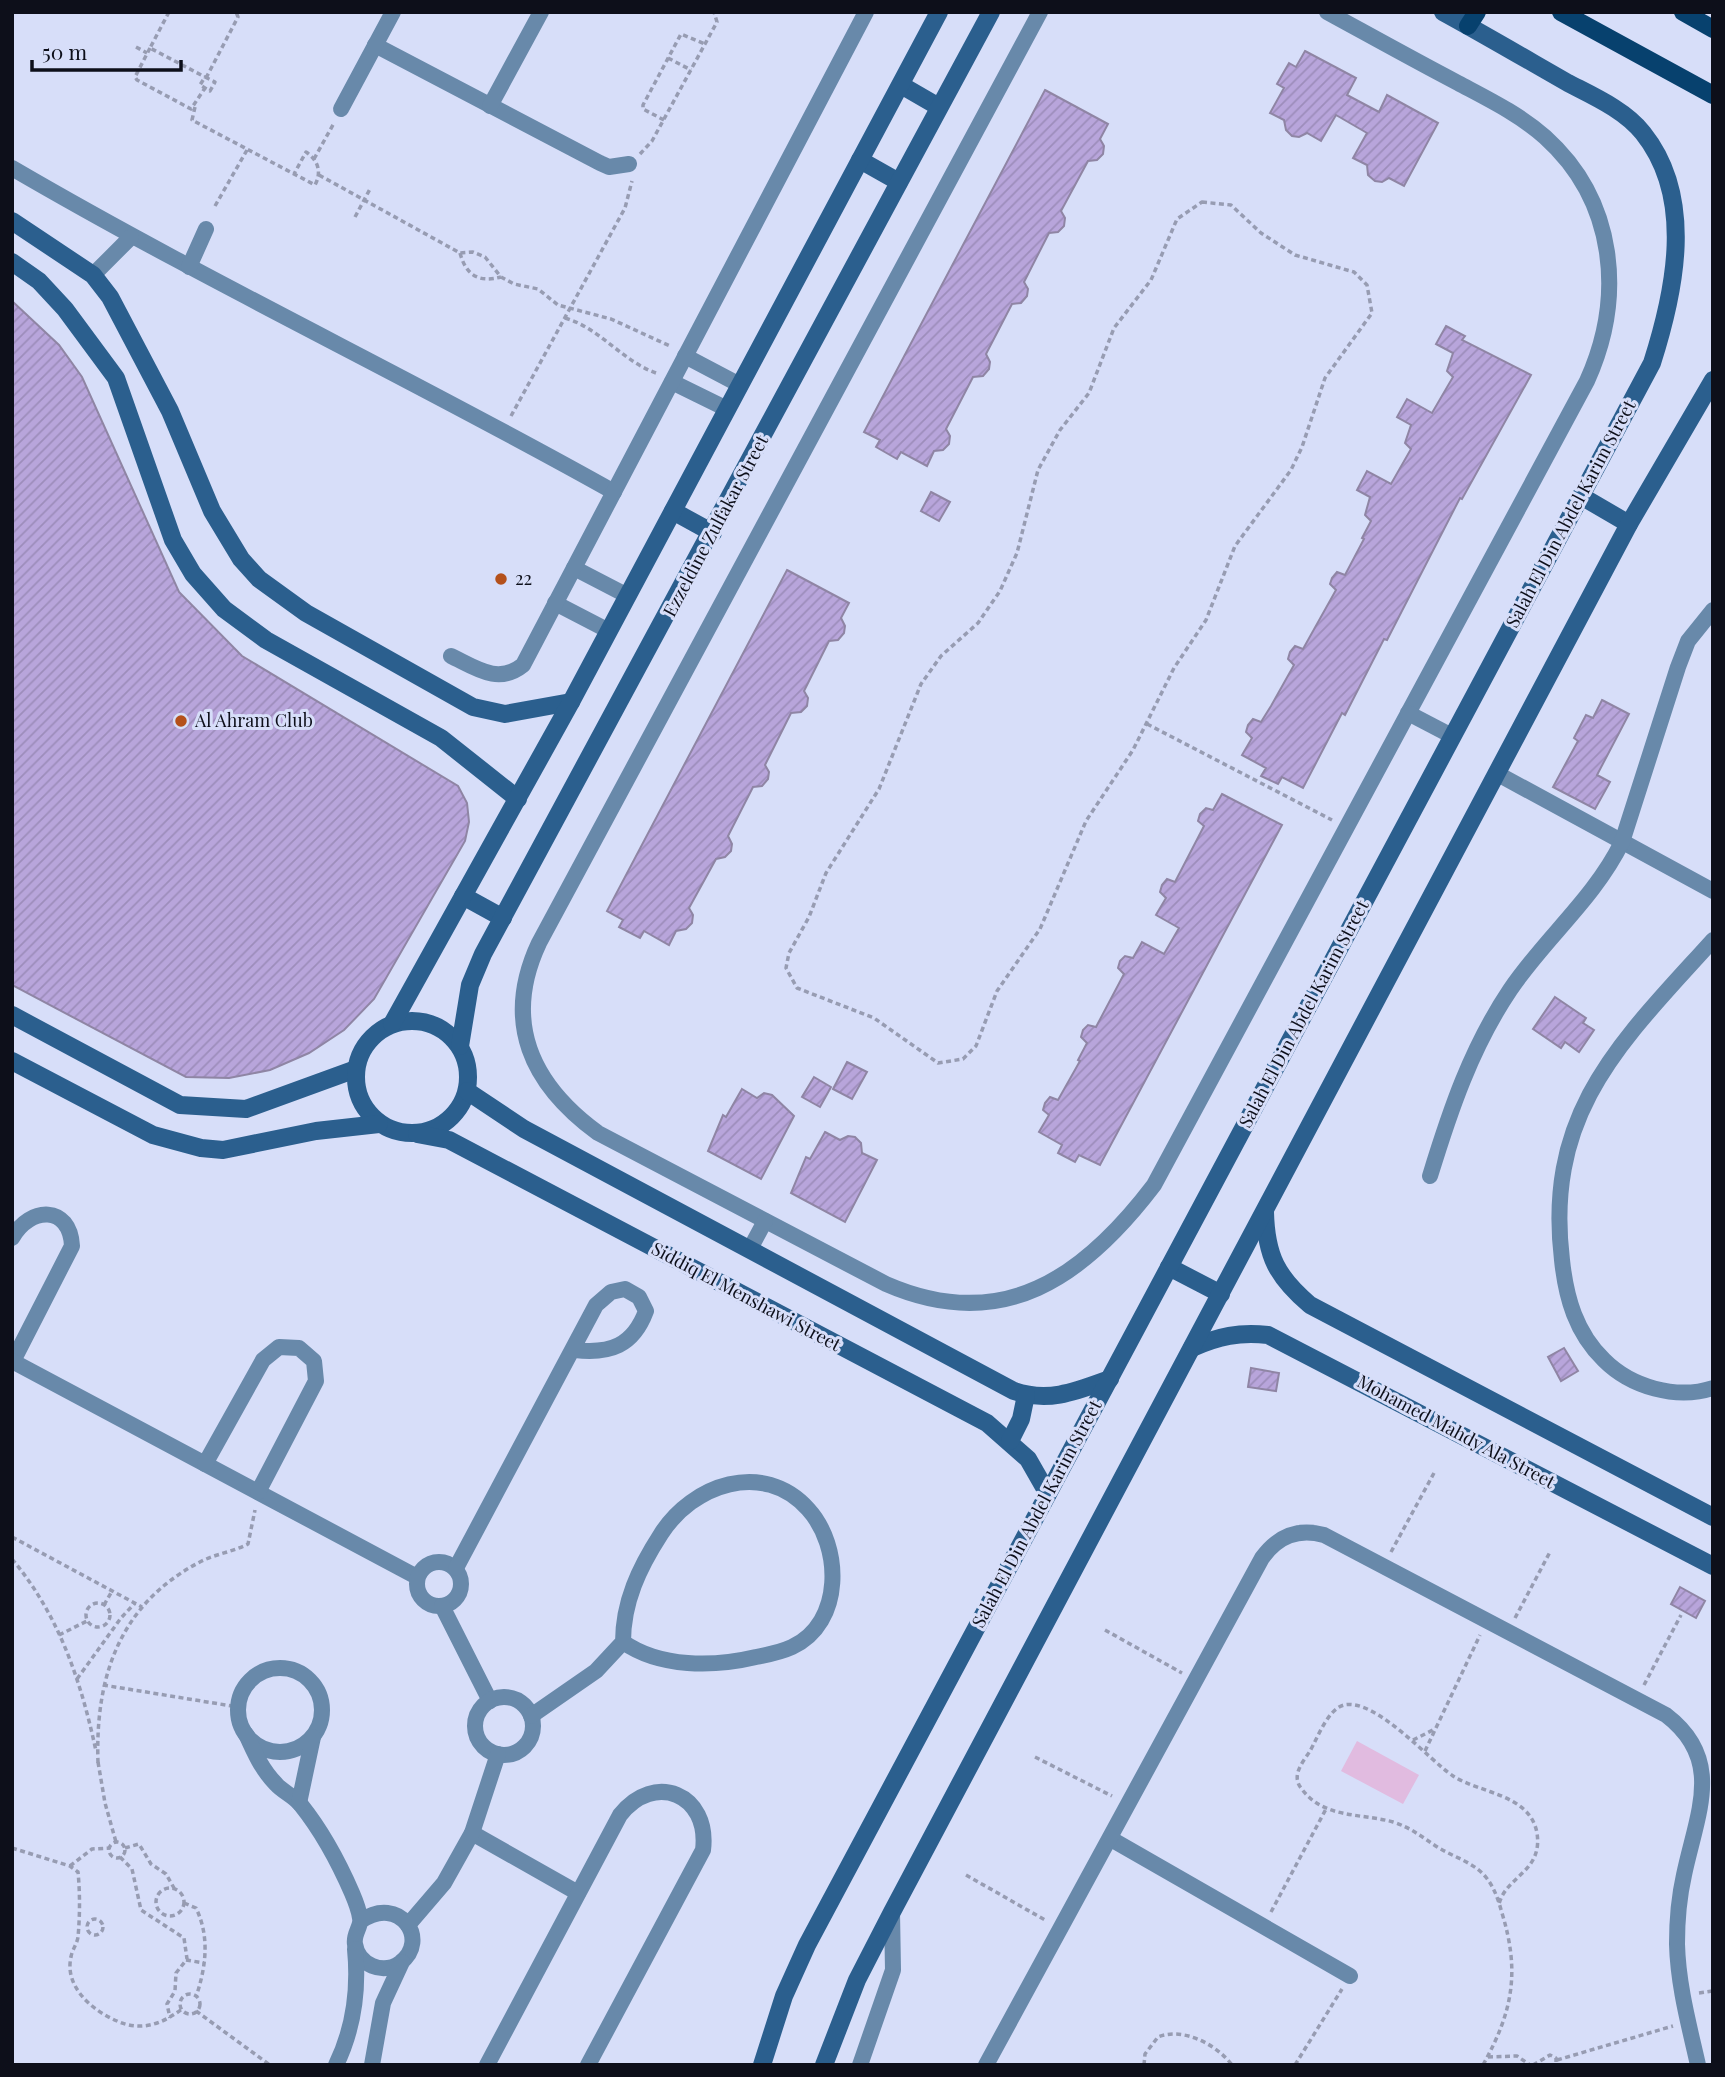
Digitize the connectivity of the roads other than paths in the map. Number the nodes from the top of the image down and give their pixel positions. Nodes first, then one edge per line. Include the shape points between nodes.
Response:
1 (393, 12) edge
2 (541, 12) edge
3 (866, 12) edge
4 (939, 12) edge
5 (991, 12) edge
6 (1040, 12) edge
7 (1327, 12) edge
8 (1443, 12) edge
9 (1561, 12) edge
10 (1683, 12) edge
11 (1472, 19) edge
12 (1713, 29) edge
13 (375, 45) junction
14 (901, 85) junction
15 (1713, 95) edge
16 (490, 106) junction
17 (939, 107) junction
18 (341, 109) road end
19 (860, 160) junction
20 (629, 164) road end
21 (12, 168) edge
22 (899, 183) junction
23 (12, 221) edge
24 (206, 229) dead end
25 (131, 237) junction
26 (12, 262) edge
27 (189, 267) junction
28 (93, 275) junction
29 (682, 354) junction
30 (670, 378) junction
31 (1713, 380) edge
32 (740, 385) junction
33 (727, 409) junction
34 (614, 492) junction
35 (1581, 496) junction
36 (673, 511) junction
37 (1629, 524) junction
38 (713, 533) junction
39 (574, 568) junction
40 (628, 596) junction
41 (555, 603) junction
42 (1713, 610) edge
43 (609, 631) junction
44 (451, 656) dead end
45 (571, 702) junction
46 (1408, 713) junction
47 (1452, 736) junction
48 (1496, 773) junction
49 (518, 799) junction
50 (1622, 842) junction
51 (1713, 891) edge
52 (463, 896) junction
53 (503, 918) junction
54 (1713, 940) edge
55 (12, 1015) edge
56 (392, 1024) junction
57 (460, 1046) junction
58 (12, 1061) edge
59 (356, 1069) junction
60 (467, 1091) junction
61 (379, 1124) junction
62 (417, 1134) junction
63 (1430, 1176) dead end
64 (1265, 1210) junction
65 (765, 1221) junction
66 (12, 1238) edge
67 (750, 1249) junction
68 (1169, 1267) junction
69 (1221, 1294) junction
70 (1192, 1348) junction
71 (575, 1350) junction
72 (13, 1361) edge
73 (1110, 1378) junction
74 (1713, 1388) edge
75 (1026, 1395) junction
76 (1010, 1441) junction
77 (205, 1464) junction
78 (258, 1492) junction
79 (1048, 1494) junction
80 (1713, 1517) edge
81 (1713, 1566) edge
82 (456, 1568) junction
83 (418, 1577) junction
84 (442, 1606) junction
85 (623, 1642) junction
86 (490, 1701) junction
87 (531, 1716) junction
88 (246, 1734) junction
89 (313, 1737) junction
90 (498, 1755) junction
91 (299, 1803) junction
92 (472, 1833) junction
93 (1111, 1839) junction
94 (578, 1893) junction
95 (892, 1912) junction
96 (361, 1921) junction
97 (408, 1924) junction
98 (355, 1943) junction
99 (402, 1962) junction
100 (1350, 1976) road end
101 (865, 2062) edge
102 (991, 2062) edge
103 (336, 2065) edge
104 (372, 2065) edge
105 (487, 2065) edge
106 (587, 2065) edge
107 (762, 2065) edge
108 (824, 2065) edge
109 (1698, 2065) edge

1 - 13 street
2 - 16 street
3 - 29 street
4 - 14 street
5 - 17 street, Ezzeldine Zulfakar Street
6 - 65 street via 546,930 525,981 526,1041 540,1074 564,1106 598,1133
7 - 46 street via 1509,111 1545,136 1586,187 1608,251 1609,308 1596,361
8 - 11 street, Salah El Din Abdel Karim Street
9 - 15 main road
10 - 12 main road
11 - 35 street, Salah El Din Abdel Karim Street via 1611,107 1642,132 1661,164 1674,211 1672,290 1652,363
13 - 16 street
13 - 18 street
14 - 17 street
14 - 19 street
16 - 20 street via 609,167
17 - 22 street, Ezzeldine Zulfakar Street
19 - 22 street
19 - 32 street
21 - 25 street
22 - 38 street, Ezzeldine Zulfakar Street
23 - 28 street
24 - 27 street
25 - 27 street
25 - 28 street
26 - 49 street via 39,281 65,309 116,378 173,540 193,574 224,609 267,640 441,738
27 - 34 street
28 - 45 street via 151,370 225,535 259,579 306,613 473,707 505,714
29 - 30 street
29 - 32 street
30 - 33 street
30 - 34 street
31 - 37 street
32 - 33 street
33 - 36 street
34 - 39 street
35 - 37 street
35 - 47 street, Salah El Din Abdel Karim Street
36 - 38 street
36 - 40 street
37 - 48 street
38 - 53 street, Ezzeldine Zulfakar Street
39 - 40 street
39 - 41 street
40 - 43 street
41 - 43 street
41 - 44 street via 523,665 513,673 489,675
42 - 50 street via 1689,641 1678,667
43 - 45 street
45 - 49 street
46 - 47 street
46 - 65 street via 1154,1185 1116,1231 1068,1273 1038,1290 994,1302 927,1300 886,1284
47 - 68 street, Salah El Din Abdel Karim Street
48 - 50 street
48 - 64 street
49 - 52 street
50 - 51 street
50 - 63 street via 1598,886 1532,960 1489,1023 1456,1092
52 - 53 street
52 - 56 street
53 - 57 street, Ezzeldine Zulfakar Street via 470,985
54 - 74 street via 1619,1045 1596,1079 1567,1156 1559,1238 1575,1319 1598,1355 1643,1386 1675,1392
55 - 59 street via 180,1105 246,1109
56 - 57 street via 430,1023
56 - 59 street via 368,1041
57 - 60 street via 467,1068
58 - 61 street via 153,1135 201,1148 223,1150
59 - 61 street via 357,1090 365,1109
60 - 62 street via 457,1112 439,1127
60 - 67 street via 524,1129
61 - 62 street
62 - 76 street, Siddiq El Menshawi Street via 449,1140 987,1423
64 - 69 street
64 - 80 street via 1266,1238 1274,1264 1289,1287 1310,1306
65 - 67 street
66 - 72 street via 24,1221 48,1214 69,1229 72,1246
67 - 75 street
68 - 69 street
68 - 73 street, Salah El Din Abdel Karim Street
69 - 70 street
70 - 81 street, Mohamed Mahdy Ala Street via 1242,1332 1268,1335
70 - 95 street
71 - 71 street via 599,1353 629,1338 646,1311 639,1297 625,1289 611,1292 596,1305
71 - 82 street
72 - 77 street
73 - 75 street via 1058,1396
73 - 79 street, Salah El Din Abdel Karim Street
75 - 76 street
76 - 79 street, Siddiq El Menshawi Street via 1028,1459
77 - 78 street
77 - 78 street via 270,1352 279,1347 299,1348 314,1362 316,1381
78 - 83 street
79 - 107 street, Salah El Din Abdel Karim Street via 801,1957
82 - 83 street via 434,1562
82 - 84 street via 461,1588 455,1601
83 - 84 street via 422,1599
84 - 86 street
85 - 85 street via 656,1660 715,1662 793,1647 813,1630 827,1608 833,1583 823,1530 807,1508 786,1492 760,1482 733,1481 708,1490 685,1504 653,1546 629,1595
85 - 87 street via 596,1671
86 - 87 street via 509,1697 519,1701
86 - 90 street via 482,1707 475,1726 481,1744
87 - 90 street via 526,1745
88 - 89 street via 260,1747 279,1752 298,1749
88 - 89 street via 238,1707 245,1688 258,1674 277,1668 297,1671 312,1682 322,1699 322,1719
88 - 91 street via 276,1784
89 - 91 street
90 - 92 street
91 - 96 street via 336,1861
92 - 94 street
92 - 97 street via 444,1883
93 - 100 street
93 - 102 street
93 - 109 street via 1262,1558 1283,1538 1311,1531 1324,1535 1681,1725 1700,1753 1704,1770 1702,1804 1678,1910 1680,1979
94 - 105 street
94 - 106 street via 629,1804 641,1796 663,1792 695,1808 702,1821 703,1850
95 - 101 street via 893,1970
95 - 108 street via 857,1980
96 - 97 street via 386,1911
96 - 98 street
97 - 99 street via 410,1951
98 - 99 street via 367,1964 391,1968
98 - 103 street via 356,1997
99 - 104 street via 383,2003

